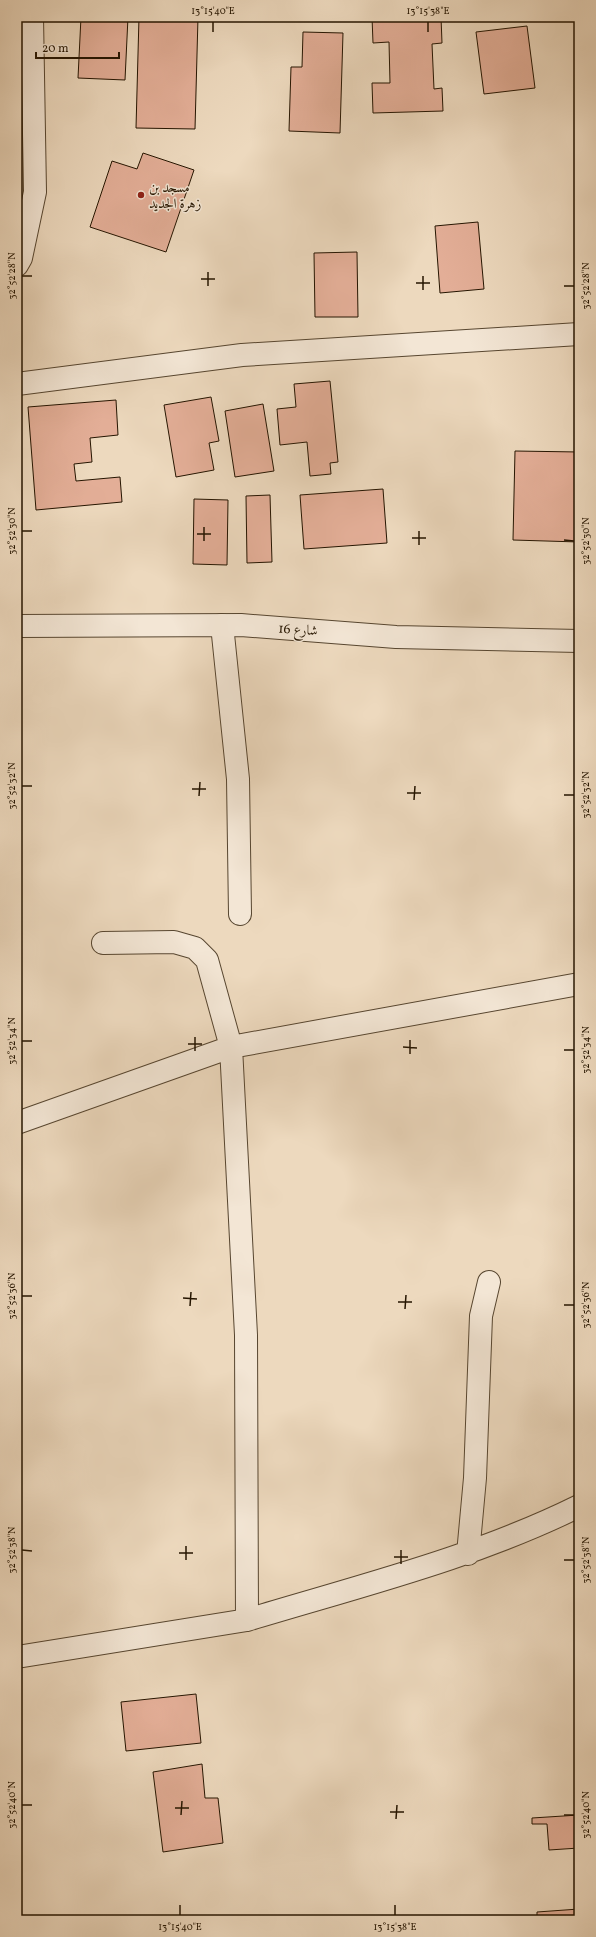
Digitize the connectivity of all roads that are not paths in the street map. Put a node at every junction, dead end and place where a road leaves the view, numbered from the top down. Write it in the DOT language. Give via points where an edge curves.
graph roads {
  1 [pos="32,17"];
  2 [pos="17,265"];
  3 [pos="579,334"];
  4 [pos="17,384"];
  5 [pos="222,625"];
  6 [pos="17,626"];
  7 [pos="579,641"];
  8 [pos="240,914"];
  9 [pos="103,943"];
  10 [pos="579,984"];
  11 [pos="230,1047"];
  12 [pos="17,1123"];
  13 [pos="488,1282"];
  14 [pos="579,1506"];
  15 [pos="468,1554"];
  16 [pos="247,1620"];
  17 [pos="17,1656"];
  1 -- 2 [label="street" via="35,192 21,258"];
  3 -- 4 [label="street" via="242,355"];
  5 -- 6 [label="street, شارع 16"];
  5 -- 7 [label="street, شارع 16" via="396,637"];
  5 -- 8 [label="street" via="238,779"];
  9 -- 11 [label="street" via="174,942 195,948 206,960"];
  10 -- 11 [label="street"];
  11 -- 12 [label="street"];
  11 -- 16 [label="street" via="246,1335"];
  13 -- 15 [label="street" via="481,1316 475,1478"];
  14 -- 15 [label="street"];
  15 -- 16 [label="street"];
  16 -- 17 [label="street"];
}
